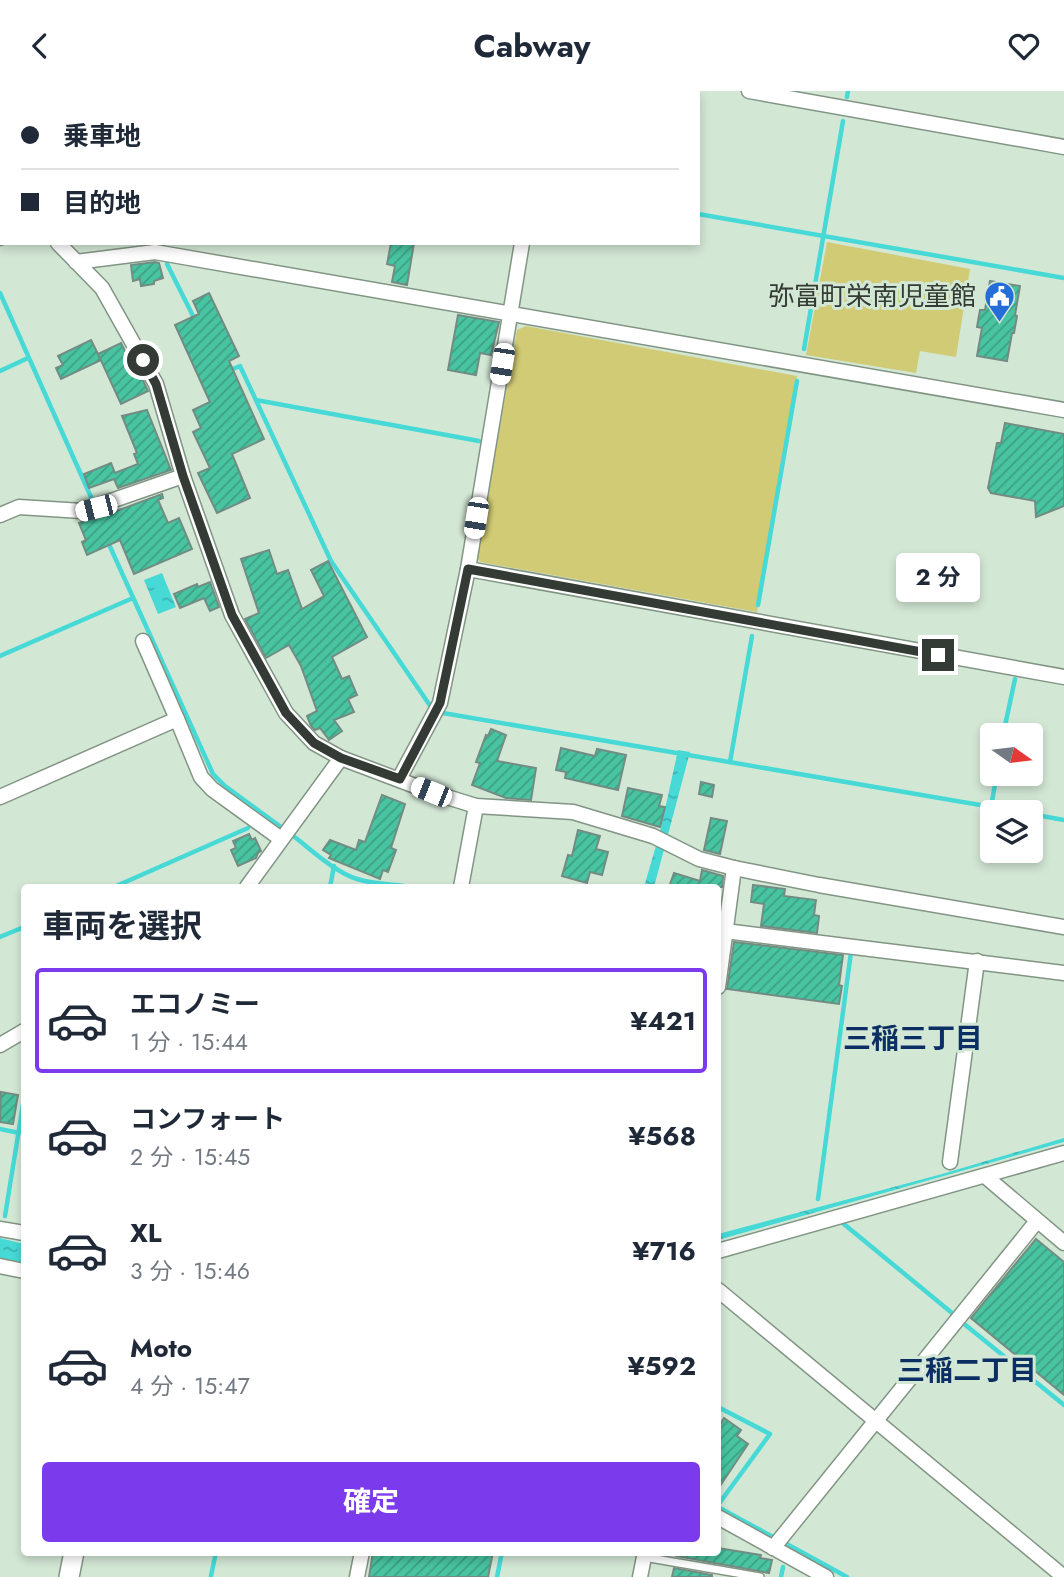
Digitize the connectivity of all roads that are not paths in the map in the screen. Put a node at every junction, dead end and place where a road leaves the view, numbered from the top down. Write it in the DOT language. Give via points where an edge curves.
graph roads {
  1 [pos="749,91"];
  2 [pos="1064,147"];
  3 [pos="60,245"];
  4 [pos="522,245"];
  5 [pos="76,261"];
  6 [pos="510,313"];
  7 [pos="1064,410"];
  8 [pos="183,476"];
  9 [pos="0,515"];
  10 [pos="468,569"];
  11 [pos="143,641"];
  12 [pos="1064,677"];
  13 [pos="177,719"];
  14 [pos="341,758"];
  15 [pos="400,779"];
  16 [pos="0,797"];
  17 [pos="476,806"];
  18 [pos="281,839"];
  19 [pos="734,868"];
  20 [pos="249,884"];
  21 [pos="462,884"];
  22 [pos="1064,927"];
  23 [pos="725,931"];
  24 [pos="977,961"];
  25 [pos="721,962"];
  26 [pos="1064,973"];
  27 [pos="21,1033"];
  28 [pos="0,1045"];
  29 [pos="1064,1153"];
  30 [pos="950,1162"];
  31 [pos="985,1176"];
  32 [pos="1037,1221"];
  33 [pos="0,1229"];
  34 [pos="21,1232"];
  35 [pos="1064,1243"];
  36 [pos="721,1250"];
  37 [pos="0,1266"];
  38 [pos="21,1270"];
  39 [pos="721,1292"];
  40 [pos="874,1420"];
  41 [pos="721,1519"];
  42 [pos="773,1548"];
  43 [pos="73,1556"];
  44 [pos="361,1556"];
  45 [pos="644,1556"];
  46 [pos="654,1556"];
  47 [pos="69,1577"];
  48 [pos="357,1577"];
  49 [pos="640,1577"];
  50 [pos="760,1577"];
  51 [pos="826,1577"];
  52 [pos="1064,1577"];
  1 -- 2 [label="street"];
  3 -- 5 [label="street"];
  4 -- 6 [label="street"];
  5 -- 6 [label="street" via="155,252"];
  5 -- 8 [label="street" via="102,288 156,384"];
  6 -- 7 [label="street"];
  6 -- 10 [label="street"];
  8 -- 9 [label="street" via="82,511 19,507"];
  8 -- 14 [label="street" via="232,615 286,713 314,743"];
  10 -- 12 [label="street"];
  10 -- 15 [label="street" via="440,703"];
  11 -- 13 [label="street"];
  13 -- 16 [label="street"];
  13 -- 18 [label="street" via="201,777"];
  14 -- 15 [label="street"];
  14 -- 18 [label="street"];
  15 -- 17 [label="street"];
  17 -- 19 [label="street" via="573,812 653,836 699,859"];
  17 -- 21 [label="street"];
  18 -- 20 [label="street"];
  19 -- 22 [label="street"];
  19 -- 23 [label="street"];
  23 -- 24 [label="street"];
  23 -- 25 [label="street"];
  24 -- 26 [label="street"];
  24 -- 30 [label="street"];
  27 -- 28 [label="street"];
  29 -- 31 [label="street"];
  31 -- 32 [label="street"];
  31 -- 36 [label="street"];
  32 -- 35 [label="street"];
  32 -- 40 [label="street"];
  33 -- 34 [label="street"];
  37 -- 38 [label="street"];
  39 -- 40 [label="street"];
  40 -- 42 [label="street"];
  40 -- 52 [label="street"];
  41 -- 42 [label="street"];
  42 -- 51 [label="street"];
  43 -- 47 [label="street"];
  44 -- 48 [label="street"];
  45 -- 49 [label="street"];
  46 -- 50 [label="lane"];
}
